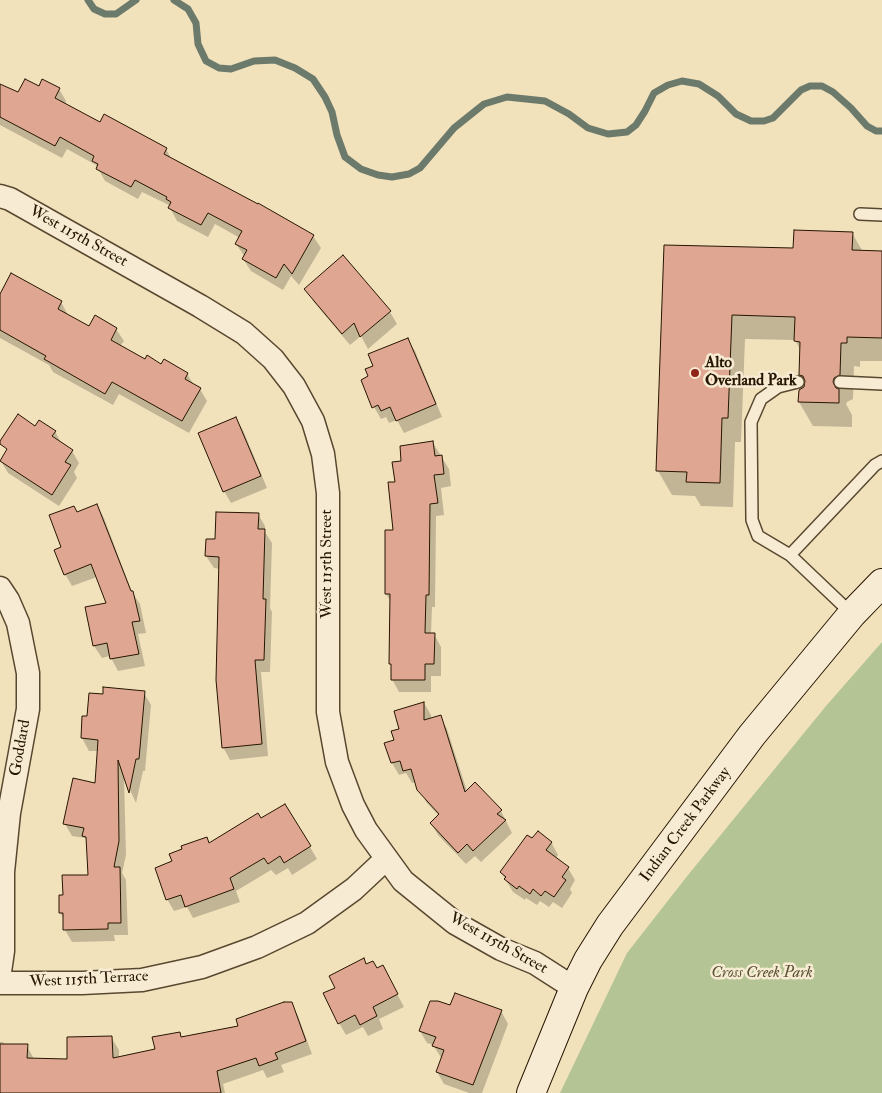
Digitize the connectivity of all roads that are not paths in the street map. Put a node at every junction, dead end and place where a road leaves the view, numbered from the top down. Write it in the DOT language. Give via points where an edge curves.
graph roads {
  1 [pos="0,196"];
  2 [pos="860,214"];
  3 [pos="882,215"];
  4 [pos="798,382"];
  5 [pos="840,382"];
  6 [pos="882,384"];
  7 [pos="882,461"];
  8 [pos="790,555"];
  9 [pos="882,583"];
  10 [pos="0,588"];
  11 [pos="852,614"];
  12 [pos="386,859"];
  13 [pos="0,972"];
  14 [pos="0,982"];
  15 [pos="574,988"];
  16 [pos="531,1093"];
  1 -- 12 [label="street, West 115th Street" via="244,333 273,359 294,386 313,421 324,454 328,493 328,712 338,762 353,805"];
  2 -- 3 [label="lane"];
  4 -- 8 [label="lane" via="778,387 761,400 751,422 752,520 758,536"];
  5 -- 6 [label="lane"];
  7 -- 8 [label="lane"];
  8 -- 11 [label="lane"];
  9 -- 11 [label="street, Indian Creek Parkway"];
  10 -- 13 [label="street, Goddard" via="18,623 28,673 28,709 9,813 3,872"];
  11 -- 15 [label="street, Indian Creek Parkway" via="752,735 630,898 588,960"];
  12 -- 14 [label="street, West 115th Terrace" via="354,890 307,923 257,948 202,967 142,980"];
  12 -- 15 [label="street, West 115th Street" via="403,881 455,923 501,949 535,963"];
  15 -- 16 [label="street, Indian Creek Parkway"];
}
